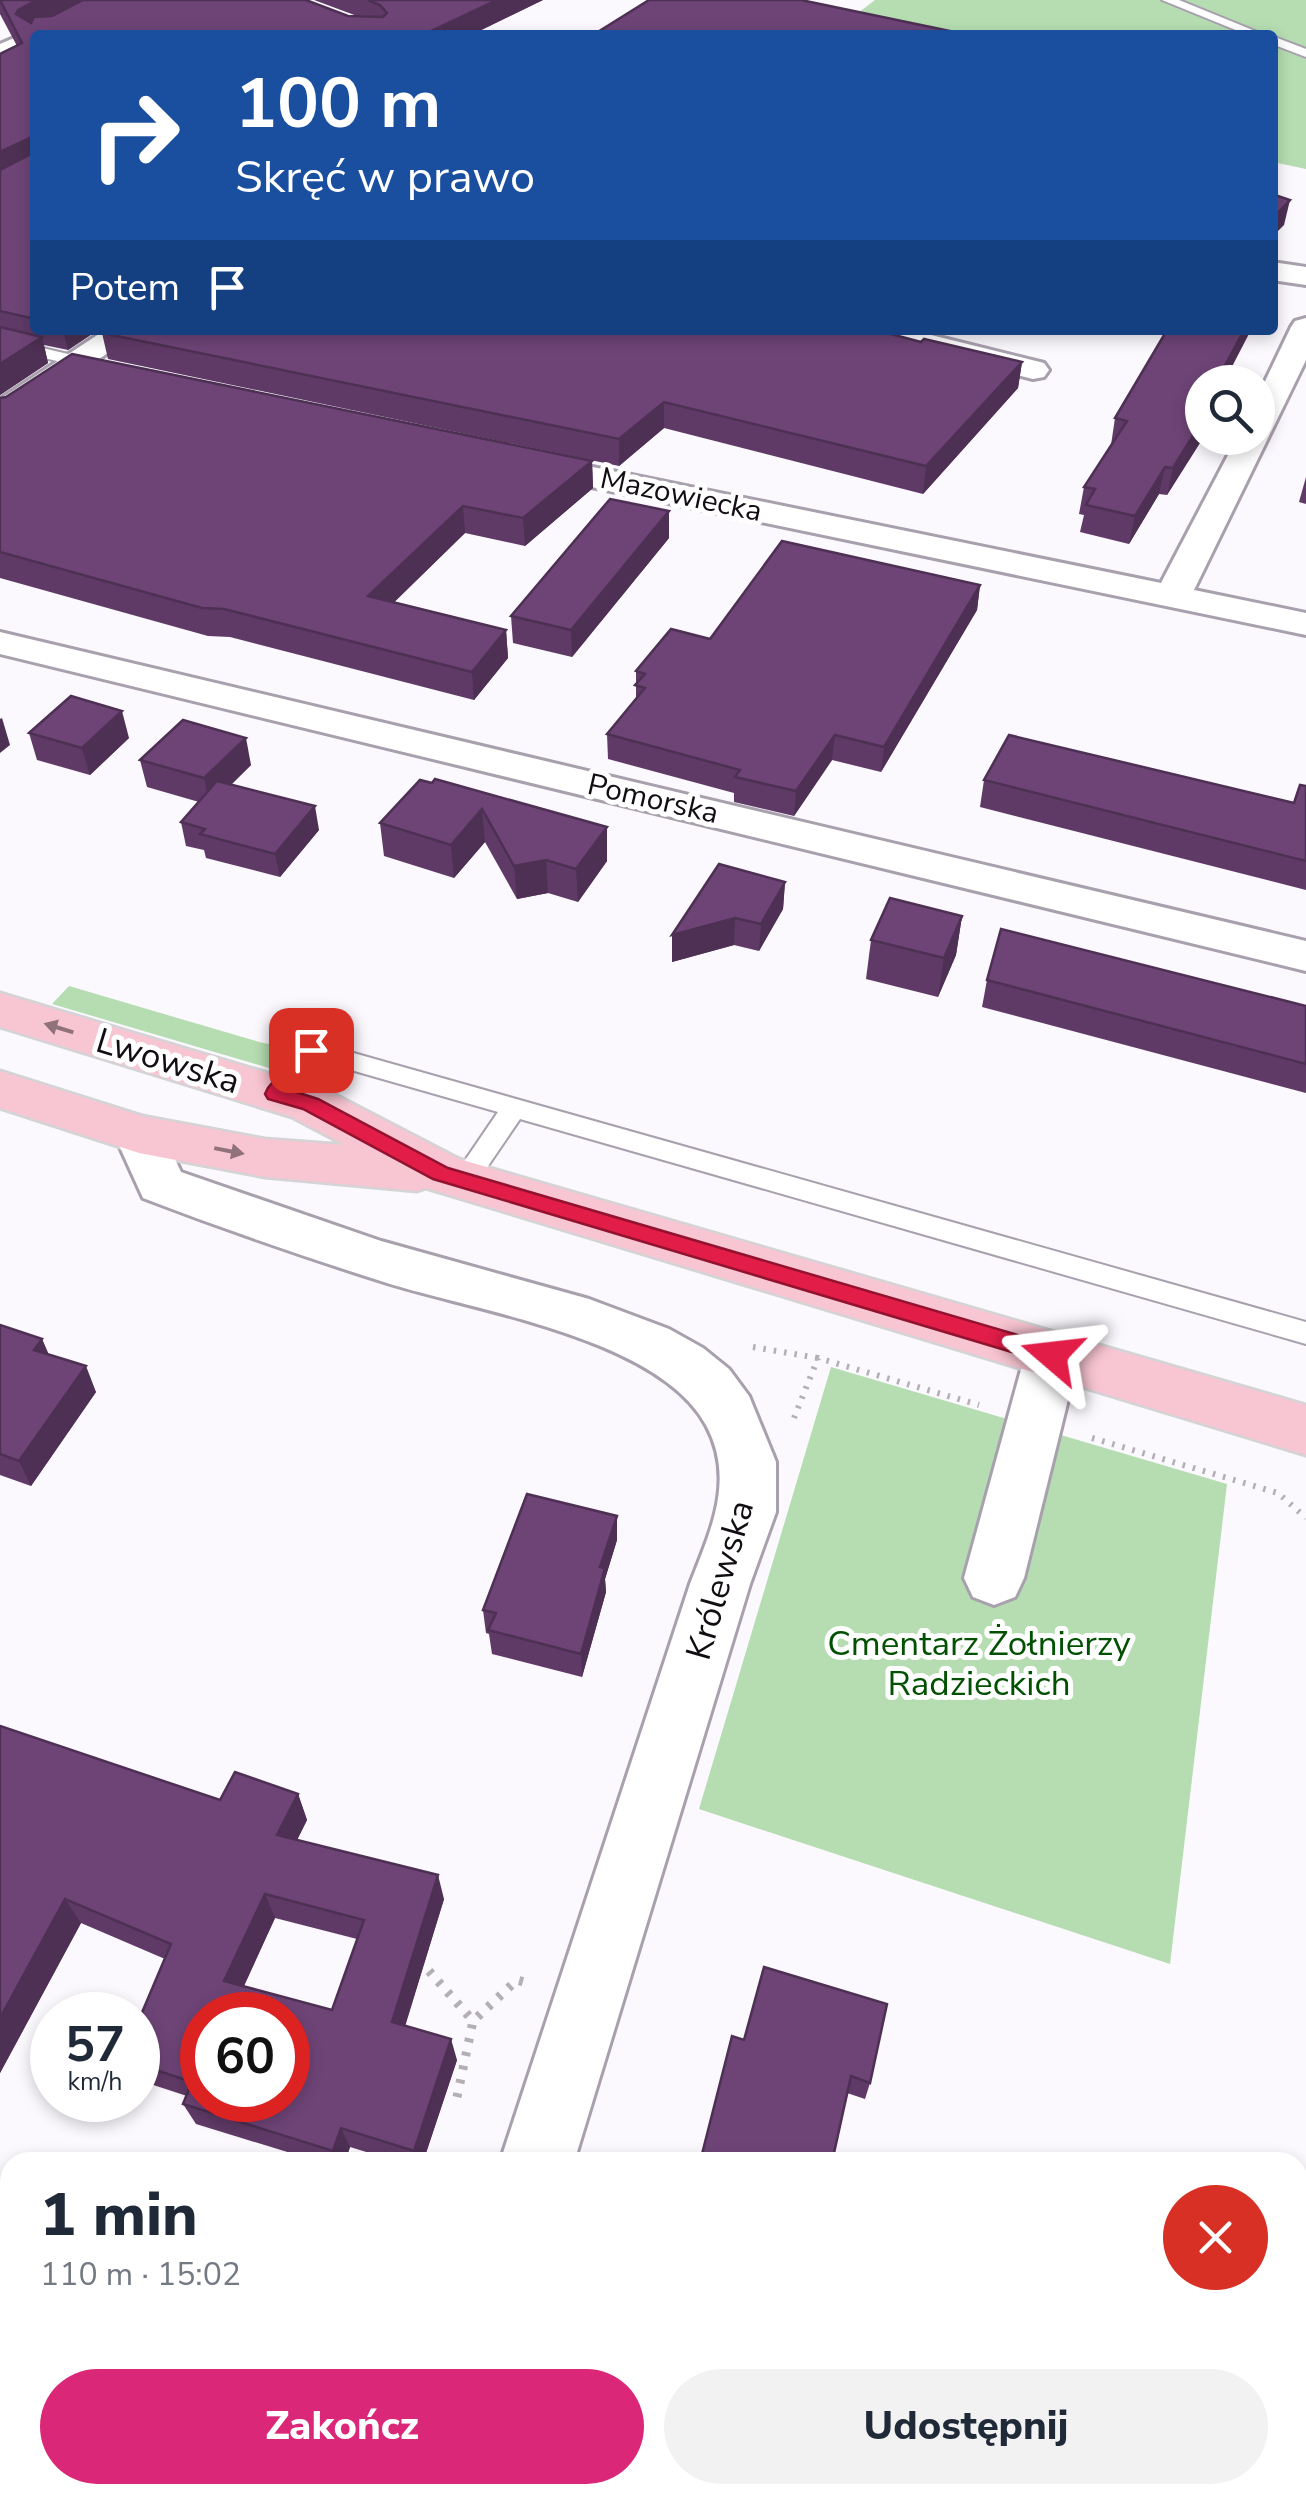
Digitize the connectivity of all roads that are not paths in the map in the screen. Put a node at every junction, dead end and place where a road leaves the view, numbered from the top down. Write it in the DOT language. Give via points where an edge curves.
graph roads {
  1 [pos="1168,0"];
  2 [pos="1246,30"];
  3 [pos="30,38"];
  4 [pos="1278,42"];
  5 [pos="0,52"];
  6 [pos="1306,53"];
  7 [pos="1278,271"];
  8 [pos="1306,276"];
  9 [pos="1306,327"];
  10 [pos="118,335"];
  11 [pos="895,335"];
  12 [pos="0,343"];
  13 [pos="76,363"];
  14 [pos="1032,370"];
  15 [pos="122,376"];
  16 [pos="1275,405"];
  17 [pos="0,413"];
  18 [pos="489,455"];
  19 [pos="1251,455"];
  20 [pos="1173,596"];
  21 [pos="1306,624"];
  22 [pos="0,643"];
  23 [pos="1306,956"];
  24 [pos="0,1010"];
  25 [pos="0,1089"];
  26 [pos="275,1094"];
  27 [pos="514,1106"];
  28 [pos="140,1134"];
  29 [pos="452,1177"];
  30 [pos="1306,1333"];
  31 [pos="1052,1355"];
  32 [pos="1306,1430"];
  33 [pos="994,1578"];
  34 [pos="540,2152"];
  1 -- 2 [label="lane"];
  3 -- 5 [label="street"];
  4 -- 6 [label="lane"];
  7 -- 8 [label="street"];
  9 -- 16 [label="street"];
  10 -- 13 [label="street"];
  11 -- 14 [label="street"];
  12 -- 13 [label="lane"];
  13 -- 15 [label="street"];
  13 -- 17 [label="street"];
  18 -- 20 [label="street, Mazowiecka"];
  19 -- 20 [label="street"];
  20 -- 21 [label="street, Mazowiecka"];
  22 -- 23 [label="street, Pomorska"];
  26 -- 24 [label="main road, Lwowska, one-way"];
  25 -- 28 [label="main road, Lwowska"];
  26 -- 27 [label="lane" via="311,1050"];
  26 -- 29 [label="main road, Lwowska" via="310,1104"];
  27 -- 29 [label="lane"];
  27 -- 30 [label="lane"];
  28 -- 29 [label="main road, Lwowska, one-way" via="265,1158"];
  28 -- 34 [label="street, Królewska" via="161,1185 665,1351 710,1386 734,1424 749,1464 748,1508"];
  29 -- 31 [label="main road, Lwowska"];
  31 -- 32 [label="main road, Lwowska"];
  31 -- 33 [label="street"];
}
